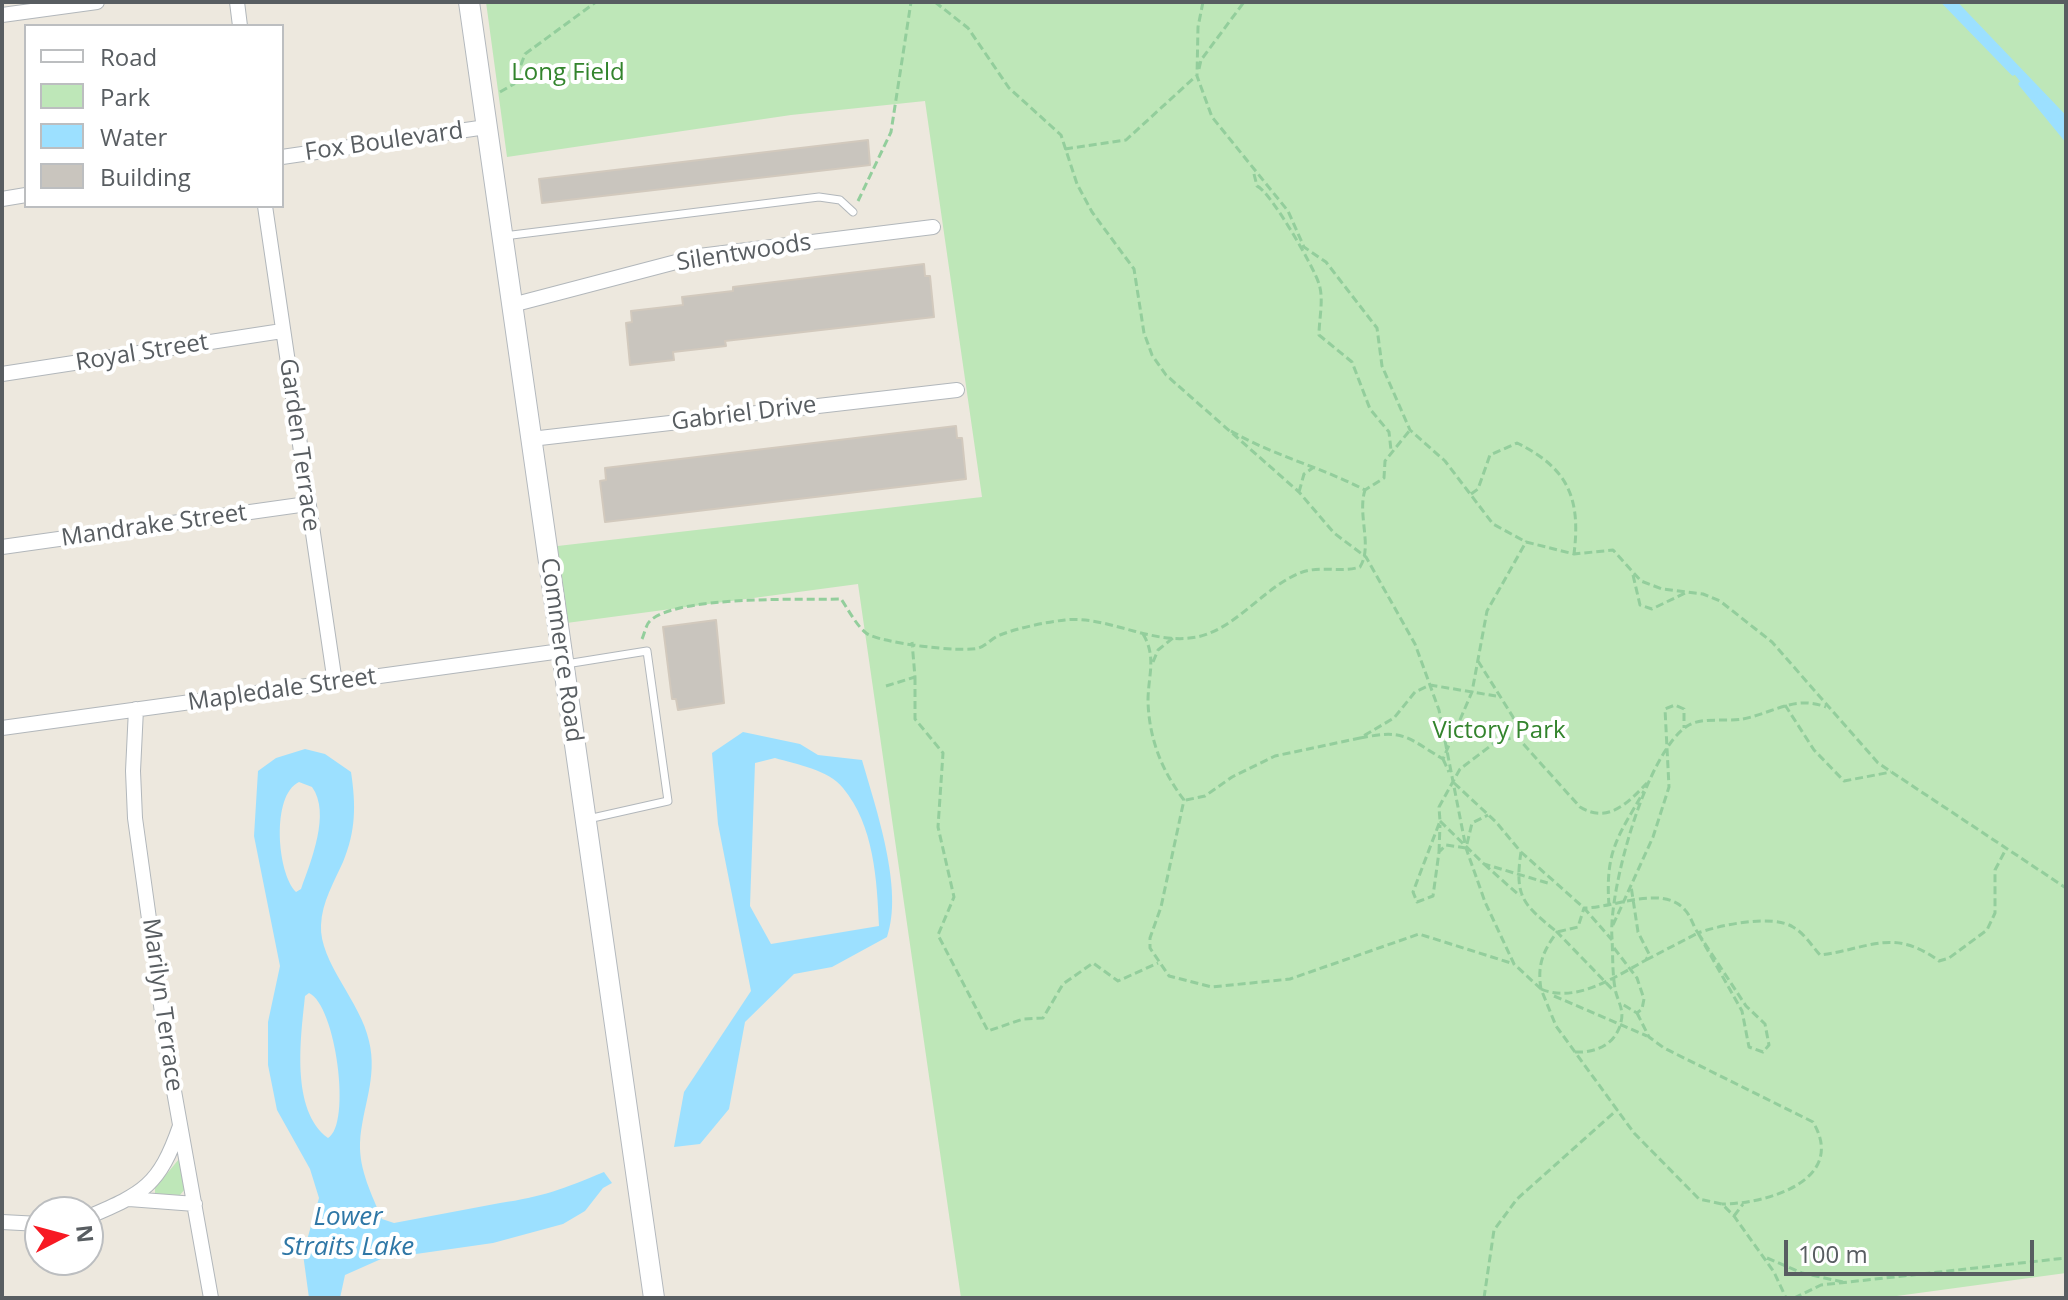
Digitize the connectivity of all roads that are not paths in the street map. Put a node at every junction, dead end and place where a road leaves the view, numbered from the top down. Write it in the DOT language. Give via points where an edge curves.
graph roads {
  1 [pos="97,2"];
  2 [pos="237,2"];
  3 [pos="469,2"];
  4 [pos="2,15"];
  5 [pos="240,24"];
  6 [pos="486,127"];
  7 [pos="284,157"];
  8 [pos="24,195"];
  9 [pos="2,199"];
  10 [pos="265,208"];
  11 [pos="853,212"];
  12 [pos="933,227"];
  13 [pos="502,236"];
  14 [pos="512,305"];
  15 [pos="282,331"];
  16 [pos="2,374"];
  17 [pos="957,390"];
  18 [pos="531,439"];
  19 [pos="307,504"];
  20 [pos="2,547"];
  21 [pos="562,658"];
  22 [pos="335,683"];
  23 [pos="136,709"];
  24 [pos="2,728"];
  25 [pos="585,820"];
  26 [pos="180,1126"];
  27 [pos="129,1199"];
  28 [pos="195,1204"];
  29 [pos="104,1210"];
  30 [pos="2,1222"];
  31 [pos="24,1223"];
  32 [pos="211,1298"];
  33 [pos="654,1298"];
  1 -- 4 [label="street"];
  2 -- 5 [label="street"];
  3 -- 6 [label="main road, Commerce Road"];
  6 -- 7 [label="street, Fox Boulevard"];
  6 -- 13 [label="main road, Commerce Road"];
  8 -- 9 [label="street"];
  10 -- 15 [label="street, Garden Terrace"];
  11 -- 13 [label="lane" via="840,200 819,197"];
  12 -- 14 [label="street, Silentwoods" via="699,256"];
  13 -- 14 [label="main road, Commerce Road"];
  14 -- 18 [label="main road, Commerce Road"];
  15 -- 16 [label="street, Royal Street"];
  15 -- 19 [label="street, Garden Terrace"];
  17 -- 18 [label="street, Gabriel Drive"];
  18 -- 21 [label="main road, Commerce Road"];
  19 -- 20 [label="street, Mandrake Street"];
  19 -- 22 [label="street, Garden Terrace"];
  21 -- 22 [label="street, Mapledale Street"];
  21 -- 25 [label="main road, Commerce Road"];
  21 -- 25 [label="lane" via="647,651 668,801"];
  22 -- 23 [label="street, Mapledale Street"];
  23 -- 24 [label="street, Mapledale Street"];
  23 -- 26 [label="street, Marilyn Terrace" via="135,818"];
  25 -- 33 [label="main road, Commerce Road"];
  26 -- 27 [label="street" via="170,1155 147,1188"];
  26 -- 28 [label="street, Marilyn Terrace"];
  27 -- 28 [label="street"];
  27 -- 29 [label="street"];
  28 -- 32 [label="street, Marilyn Terrace"];
  30 -- 31 [label="street"];
}
